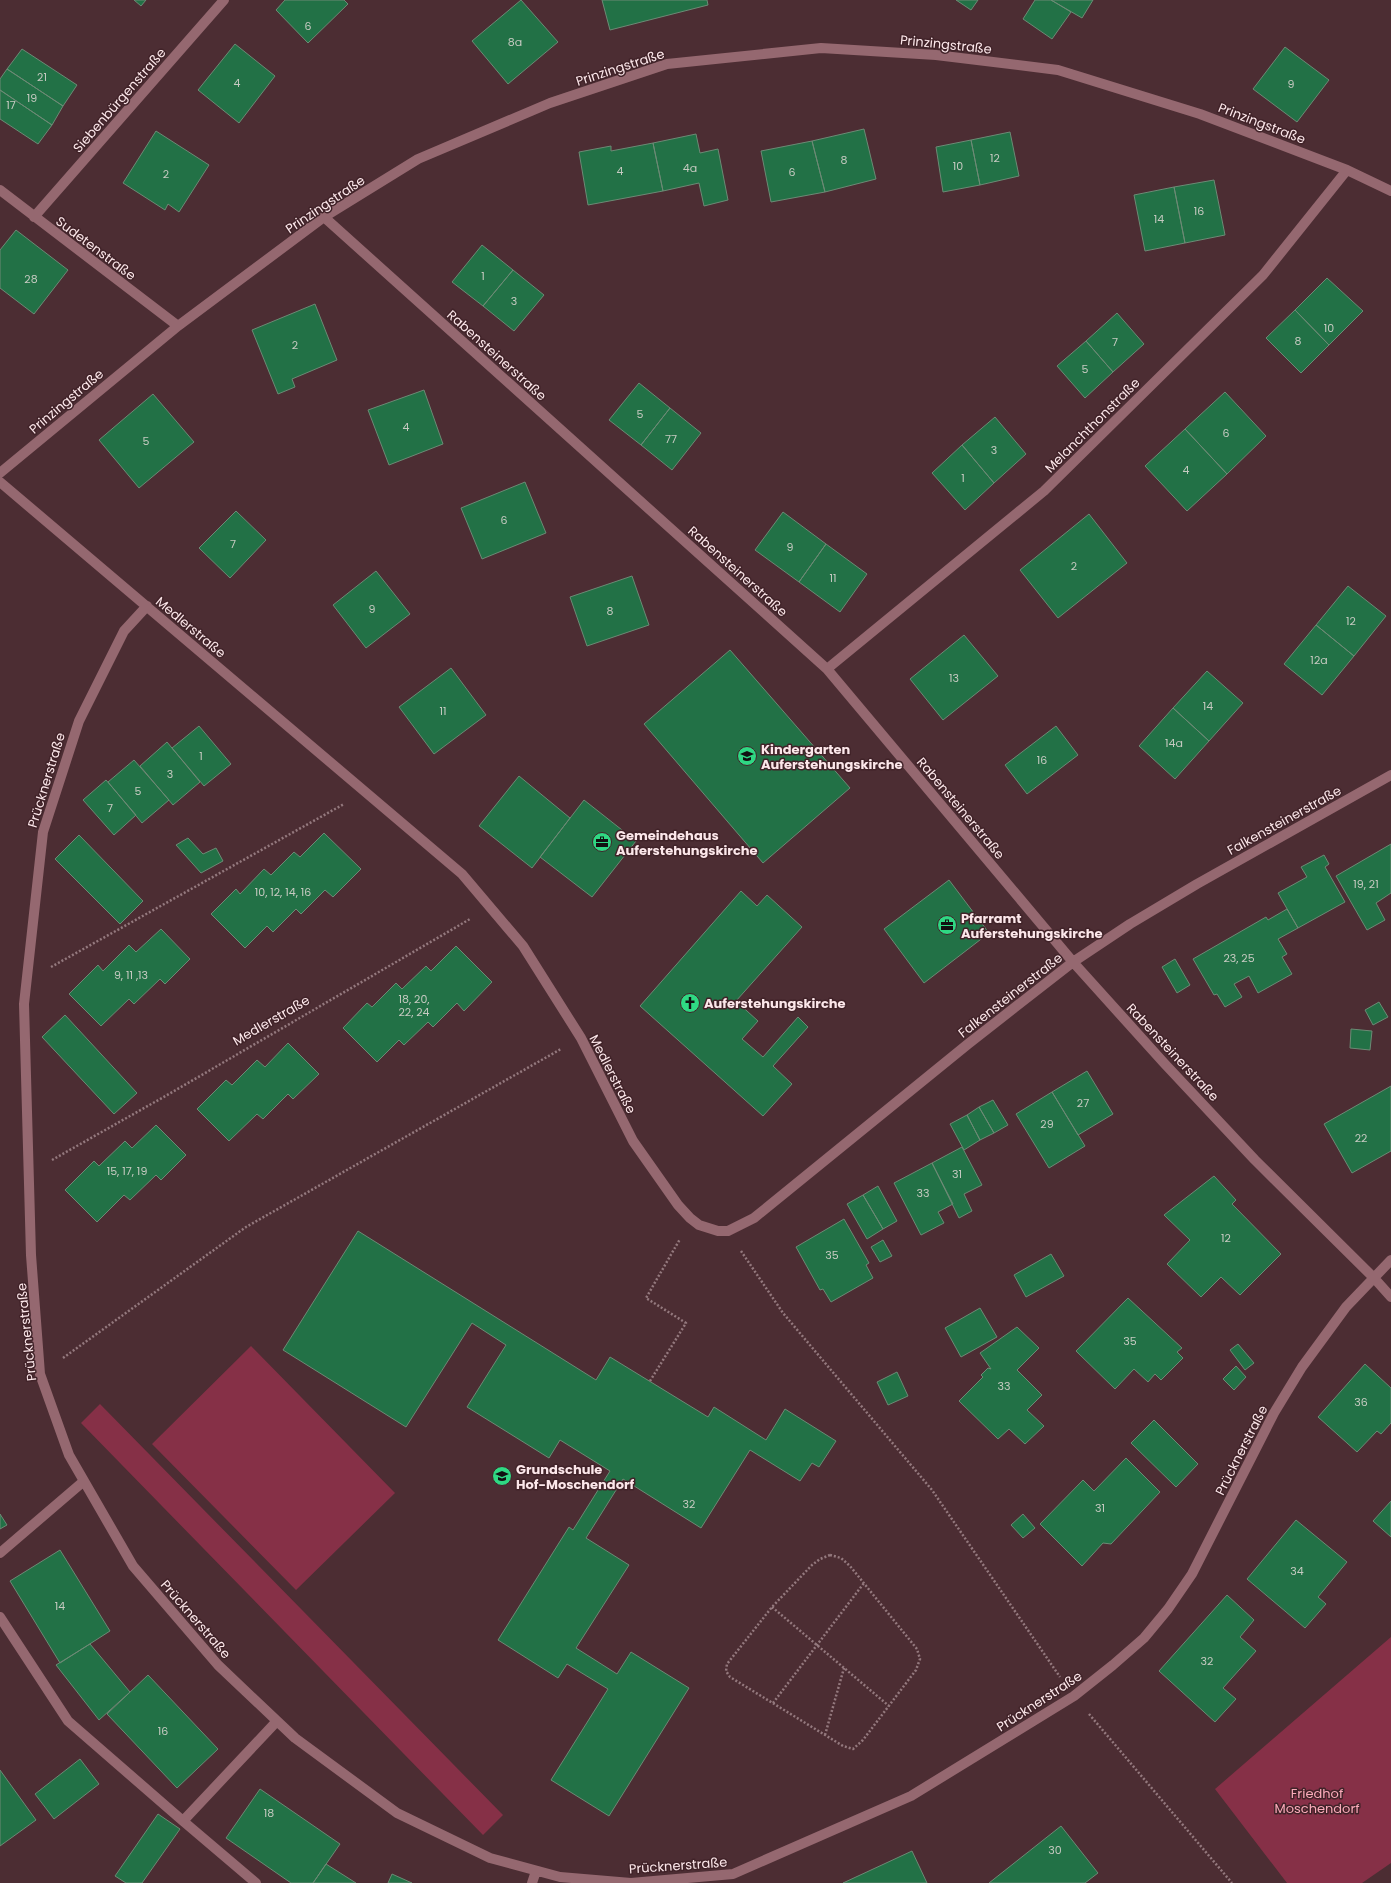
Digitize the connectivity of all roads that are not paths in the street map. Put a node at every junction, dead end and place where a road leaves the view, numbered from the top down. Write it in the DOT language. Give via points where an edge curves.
graph roads {
  1 [pos="224,0"];
  2 [pos="1347,170"];
  3 [pos="0,190"];
  4 [pos="1391,191"];
  5 [pos="34,217"];
  6 [pos="324,217"];
  7 [pos="178,326"];
  8 [pos="0,473"];
  9 [pos="0,482"];
  10 [pos="147,606"];
  11 [pos="827,669"];
  12 [pos="1391,776"];
  13 [pos="1073,962"];
  14 [pos="728,1231"];
  15 [pos="1391,1260"];
  16 [pos="1374,1278"];
  17 [pos="1391,1297"];
  18 [pos="84,1481"];
  19 [pos="0,1553"];
  20 [pos="0,1617"];
  21 [pos="277,1722"];
  22 [pos="183,1821"];
  23 [pos="536,1871"];
  24 [pos="256,1883"];
  25 [pos="532,1883"];
  1 -- 5 [label="street, Siebenbürgenstraße"];
  2 -- 4 [label="street, Prinzingstraße"];
  2 -- 6 [label="street, Prinzingstraße" via="1200,114 1058,70 936,55 821,48 667,64 565,98 418,159"];
  2 -- 11 [label="street, Melanchthonstraße" via="1263,275 1044,491"];
  3 -- 5 [label="street, Sudetenstraße"];
  5 -- 7 [label="street, Sudetenstraße"];
  6 -- 7 [label="street, Prinzingstraße"];
  6 -- 11 [label="street, Rabensteinerstraße"];
  7 -- 8 [label="street, Prinzingstraße"];
  9 -- 10 [label="street, Medlerstraße"];
  10 -- 14 [label="street, Medlerstraße" via="462,874 523,946 580,1038 633,1141 678,1205 699,1225 709,1230"];
  10 -- 18 [label="street, Prücknerstraße" via="124,631 79,721 43,832 24,1004 31,1255 40,1374 69,1456"];
  11 -- 13 [label="street, Rabensteinerstraße"];
  12 -- 13 [label="street, Falkensteinerstraße" via="1197,884"];
  13 -- 14 [label="street, Falkensteinerstraße" via="754,1218"];
  13 -- 16 [label="street, Rabensteinerstraße" via="1255,1160"];
  15 -- 16 [label="street, Prücknerstraße"];
  16 -- 17 [label="street, Rabensteinerstraße"];
  16 -- 23 [label="street, Prücknerstraße" via="1346,1307 1302,1367 1274,1413 1192,1574 1168,1609 1144,1638 1074,1696 911,1796 733,1874 631,1882 560,1877"];
  18 -- 19 [label="street"];
  18 -- 21 [label="street, Prücknerstraße" via="134,1566 218,1665"];
  20 -- 22 [label="street" via="68,1721"];
  21 -- 22 [label="street"];
  21 -- 23 [label="street, Prücknerstraße" via="397,1813 490,1858"];
  22 -- 24 [label="street"];
  23 -- 25 [label="street"];
}
